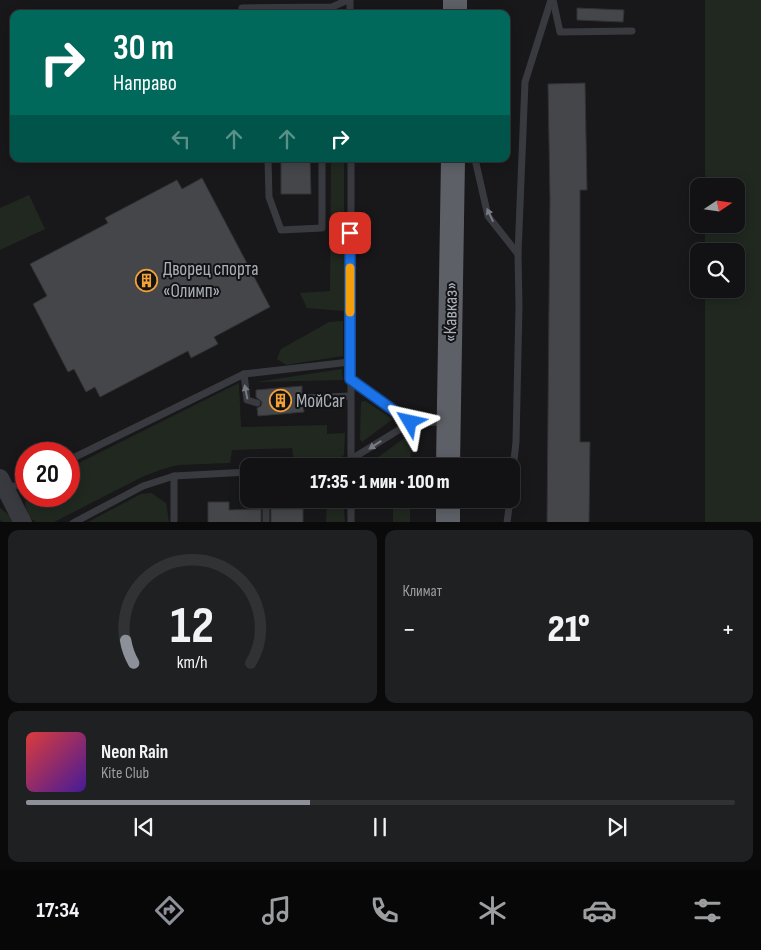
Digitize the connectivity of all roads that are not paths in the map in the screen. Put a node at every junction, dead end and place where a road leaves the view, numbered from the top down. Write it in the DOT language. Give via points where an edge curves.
graph roads {
  1 [pos="349,0"];
  2 [pos="552,0"];
  3 [pos="332,7"];
  4 [pos="242,10"];
  5 [pos="330,10"];
  6 [pos="632,31"];
  7 [pos="268,162"];
  8 [pos="322,162"];
  9 [pos="351,162"];
  10 [pos="453,162"];
  11 [pos="476,162"];
  12 [pos="518,254"];
  13 [pos="350,362"];
  14 [pos="244,374"];
  15 [pos="350,379"];
  16 [pos="350,396"];
  17 [pos="303,398"];
  18 [pos="257,403"];
  19 [pos="410,422"];
  20 [pos="448,422"];
  21 [pos="80,455"];
  22 [pos="351,458"];
  23 [pos="358,458"];
  24 [pos="448,458"];
  25 [pos="514,458"];
  26 [pos="240,472"];
  27 [pos="174,476"];
  28 [pos="3,484"];
  29 [pos="266,508"];
  30 [pos="351,508"];
  31 [pos="448,508"];
  32 [pos="509,508"];
  33 [pos="23,522"];
  34 [pos="73,522"];
  35 [pos="174,522"];
  36 [pos="266,522"];
  37 [pos="351,522"];
  38 [pos="448,522"];
  39 [pos="507,522"];
  1 -- 3 [label="lane"];
  2 -- 6 [label="lane" via="560,32"];
  2 -- 12 [label="lane" via="525,82"];
  3 -- 4 [label="lane"];
  3 -- 5 [label="lane"];
  7 -- 8 [label="lane" via="269,197 281,230 322,228"];
  9 -- 13 [label="lane"];
  10 -- 20 [label="highway, «Кавказ»"];
  12 -- 11 [label="lane, one-way" via="488,216"];
  12 -- 25 [label="lane"];
  13 -- 14 [label="lane"];
  13 -- 15 [label="lane"];
  18 -- 14 [label="lane, one-way" via="247,400"];
  14 -- 21 [label="lane"];
  15 -- 16 [label="lane"];
  15 -- 19 [label="lane"];
  16 -- 17 [label="lane"];
  16 -- 22 [label="lane"];
  19 -- 20 [label="lane"];
  19 -- 23 [label="lane, one-way"];
  20 -- 24 [label="highway, «Кавказ»"];
  26 -- 27 [label="lane"];
  27 -- 34 [label="lane" via="143,486"];
  27 -- 35 [label="lane"];
  28 -- 33 [label="street"];
  29 -- 36 [label="lane"];
  30 -- 37 [label="lane"];
  31 -- 38 [label="highway"];
  32 -- 39 [label="lane"];
}
